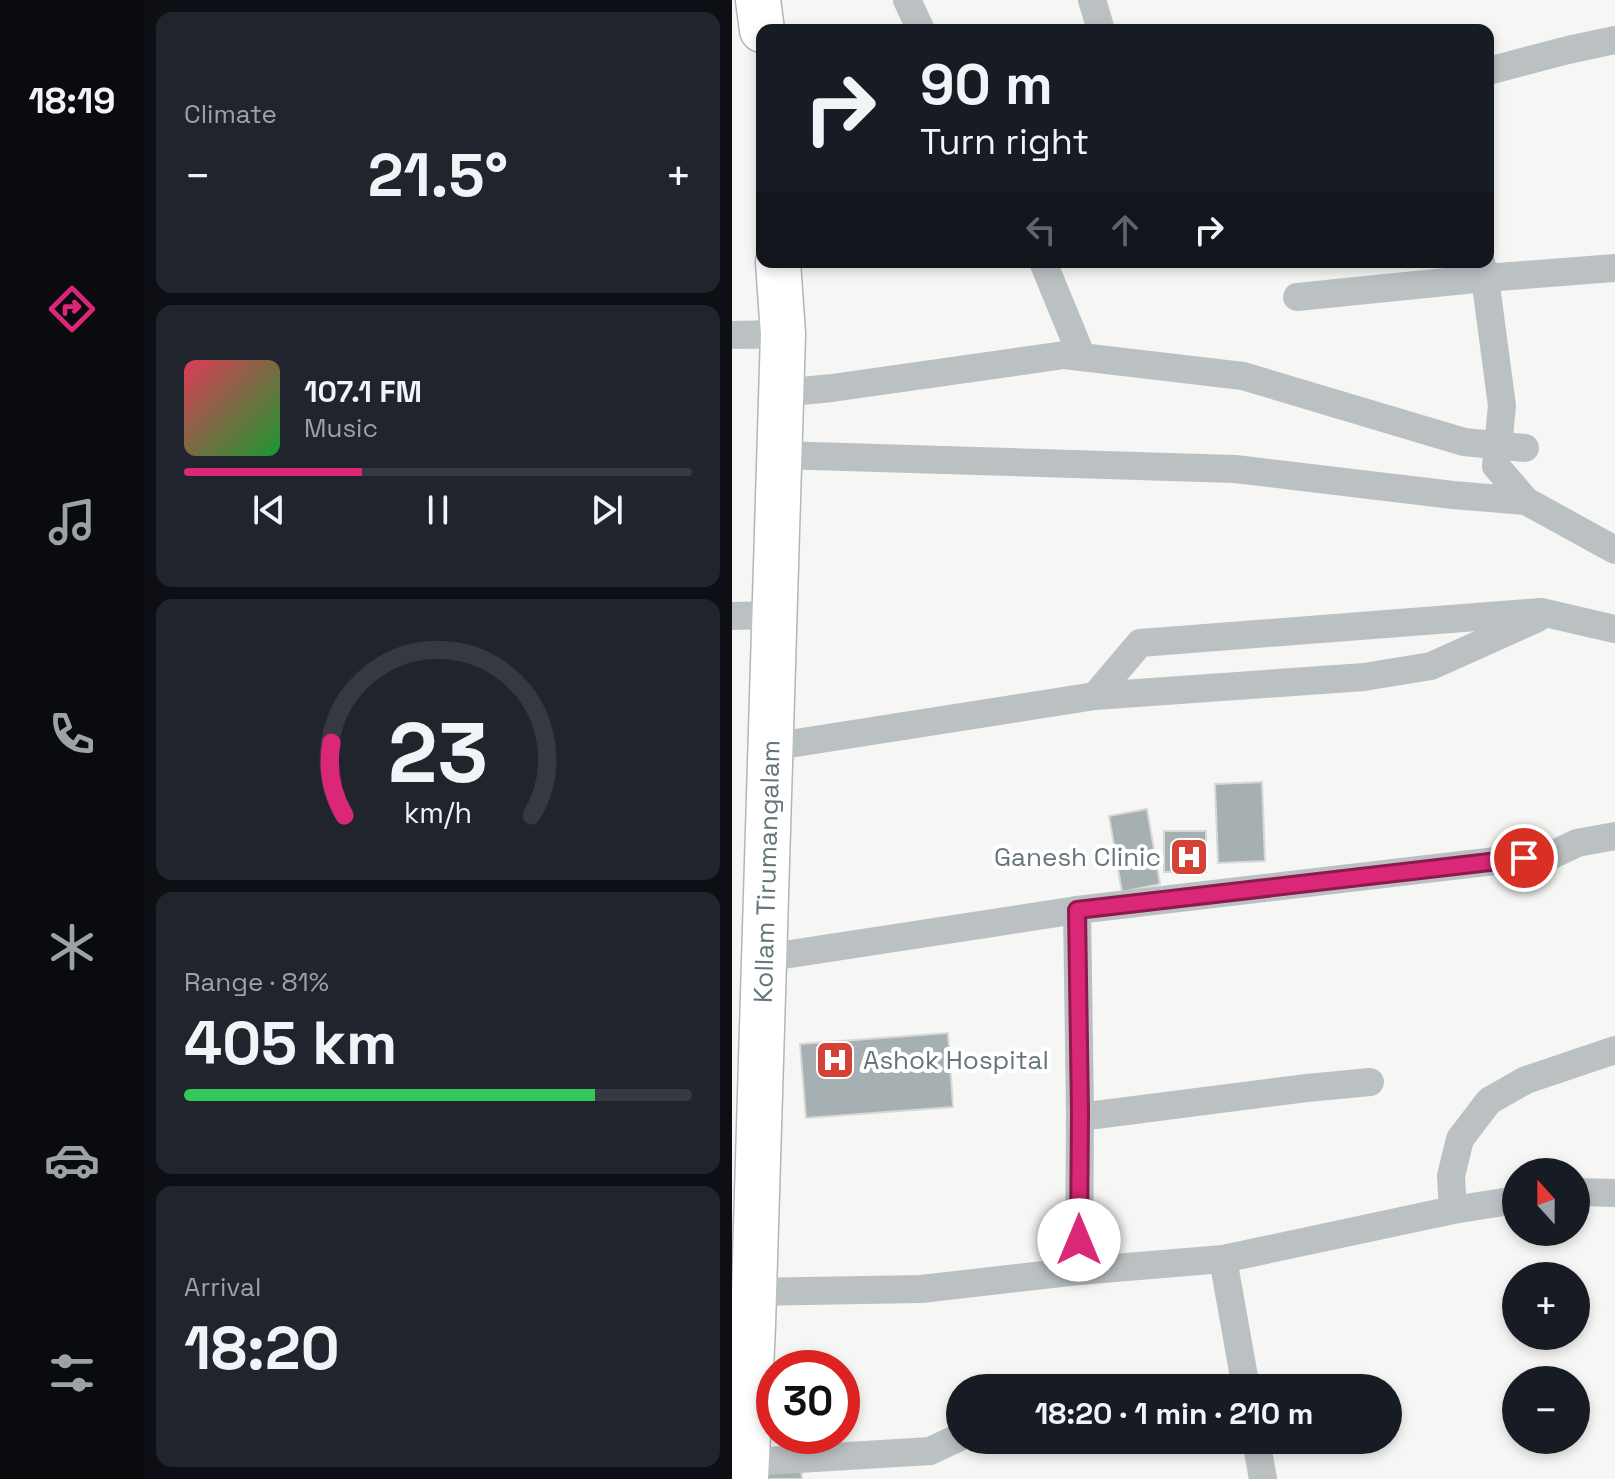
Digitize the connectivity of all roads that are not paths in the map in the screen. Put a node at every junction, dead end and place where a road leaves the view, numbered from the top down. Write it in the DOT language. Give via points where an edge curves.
graph roads {
  1 [pos="758,0"];
  2 [pos="907,0"];
  3 [pos="1092,0"];
  4 [pos="761,24"];
  5 [pos="918,24"];
  6 [pos="1099,24"];
  7 [pos="1615,40"];
  8 [pos="1494,69"];
  9 [pos="778,268"];
  10 [pos="1045,268"];
  11 [pos="1615,268"];
  12 [pos="1483,270"];
  13 [pos="1297,297"];
  14 [pos="783,334"];
  15 [pos="732,335"];
  16 [pos="1082,357"];
  17 [pos="781,393"];
  18 [pos="1511,446"];
  19 [pos="779,455"];
  20 [pos="1526,501"];
  21 [pos="1615,550"];
  22 [pos="1541,612"];
  23 [pos="775,615"];
  24 [pos="732,616"];
  25 [pos="1615,629"];
  26 [pos="1095,696"];
  27 [pos="770,747"];
  28 [pos="1615,836"];
  29 [pos="1077,910"];
  30 [pos="764,958"];
  31 [pos="747,1040"];
  32 [pos="1615,1050"];
  33 [pos="1370,1082"];
  34 [pos="1080,1117"];
  35 [pos="745,1177"];
  36 [pos="1590,1192"];
  37 [pos="1615,1193"];
  38 [pos="1502,1202"];
  39 [pos="1453,1210"];
  40 [pos="1223,1259"];
  41 [pos="1079,1271"];
  42 [pos="743,1292"];
  43 [pos="1244,1374"];
  44 [pos="946,1444"];
  45 [pos="1259,1454"];
  46 [pos="742,1468"];
  47 [pos="1263,1479"];
  1 -- 4 [label="highway"];
  2 -- 5 [label="street"];
  3 -- 6 [label="street"];
  7 -- 8 [label="street"];
  9 -- 14 [label="highway, Kollam Tirumangalam"];
  10 -- 16 [label="street"];
  11 -- 12 [label="street"];
  12 -- 13 [label="street"];
  12 -- 18 [label="street"];
  14 -- 15 [label="street"];
  14 -- 17 [label="highway, Kollam Tirumangalam"];
  16 -- 17 [label="street" via="1064,355"];
  16 -- 18 [label="street" via="1243,376 1464,442"];
  17 -- 19 [label="highway, Kollam Tirumangalam"];
  18 -- 20 [label="street" via="1496,466"];
  19 -- 20 [label="street" via="1235,469"];
  19 -- 23 [label="highway, Kollam Tirumangalam"];
  20 -- 21 [label="street"];
  22 -- 25 [label="street"];
  22 -- 26 [label="street" via="1538,618 1431,666 1364,677"];
  22 -- 26 [label="street" via="1140,643"];
  23 -- 24 [label="street"];
  23 -- 27 [label="highway, Kollam Tirumangalam"];
  26 -- 27 [label="street"];
  27 -- 30 [label="highway, Kollam Tirumangalam"];
  28 -- 29 [label="street" via="1577,843 1554,854"];
  29 -- 30 [label="street"];
  29 -- 34 [label="street"];
  30 -- 31 [label="highway, Kollam Tirumangalam"];
  31 -- 35 [label="highway, Kollam Tirumangalam"];
  32 -- 39 [label="street" via="1526,1080 1489,1101 1460,1139 1451,1176"];
  33 -- 34 [label="street"];
  34 -- 41 [label="street"];
  35 -- 42 [label="highway, Kollam Tirumangalam"];
  36 -- 37 [label="street"];
  38 -- 39 [label="street"];
  39 -- 40 [label="street"];
  40 -- 41 [label="street"];
  40 -- 43 [label="street"];
  41 -- 42 [label="street" via="921,1289"];
  42 -- 46 [label="highway, Kollam Tirumangalam"];
  44 -- 46 [label="street" via="930,1451"];
  45 -- 47 [label="street"];
}
